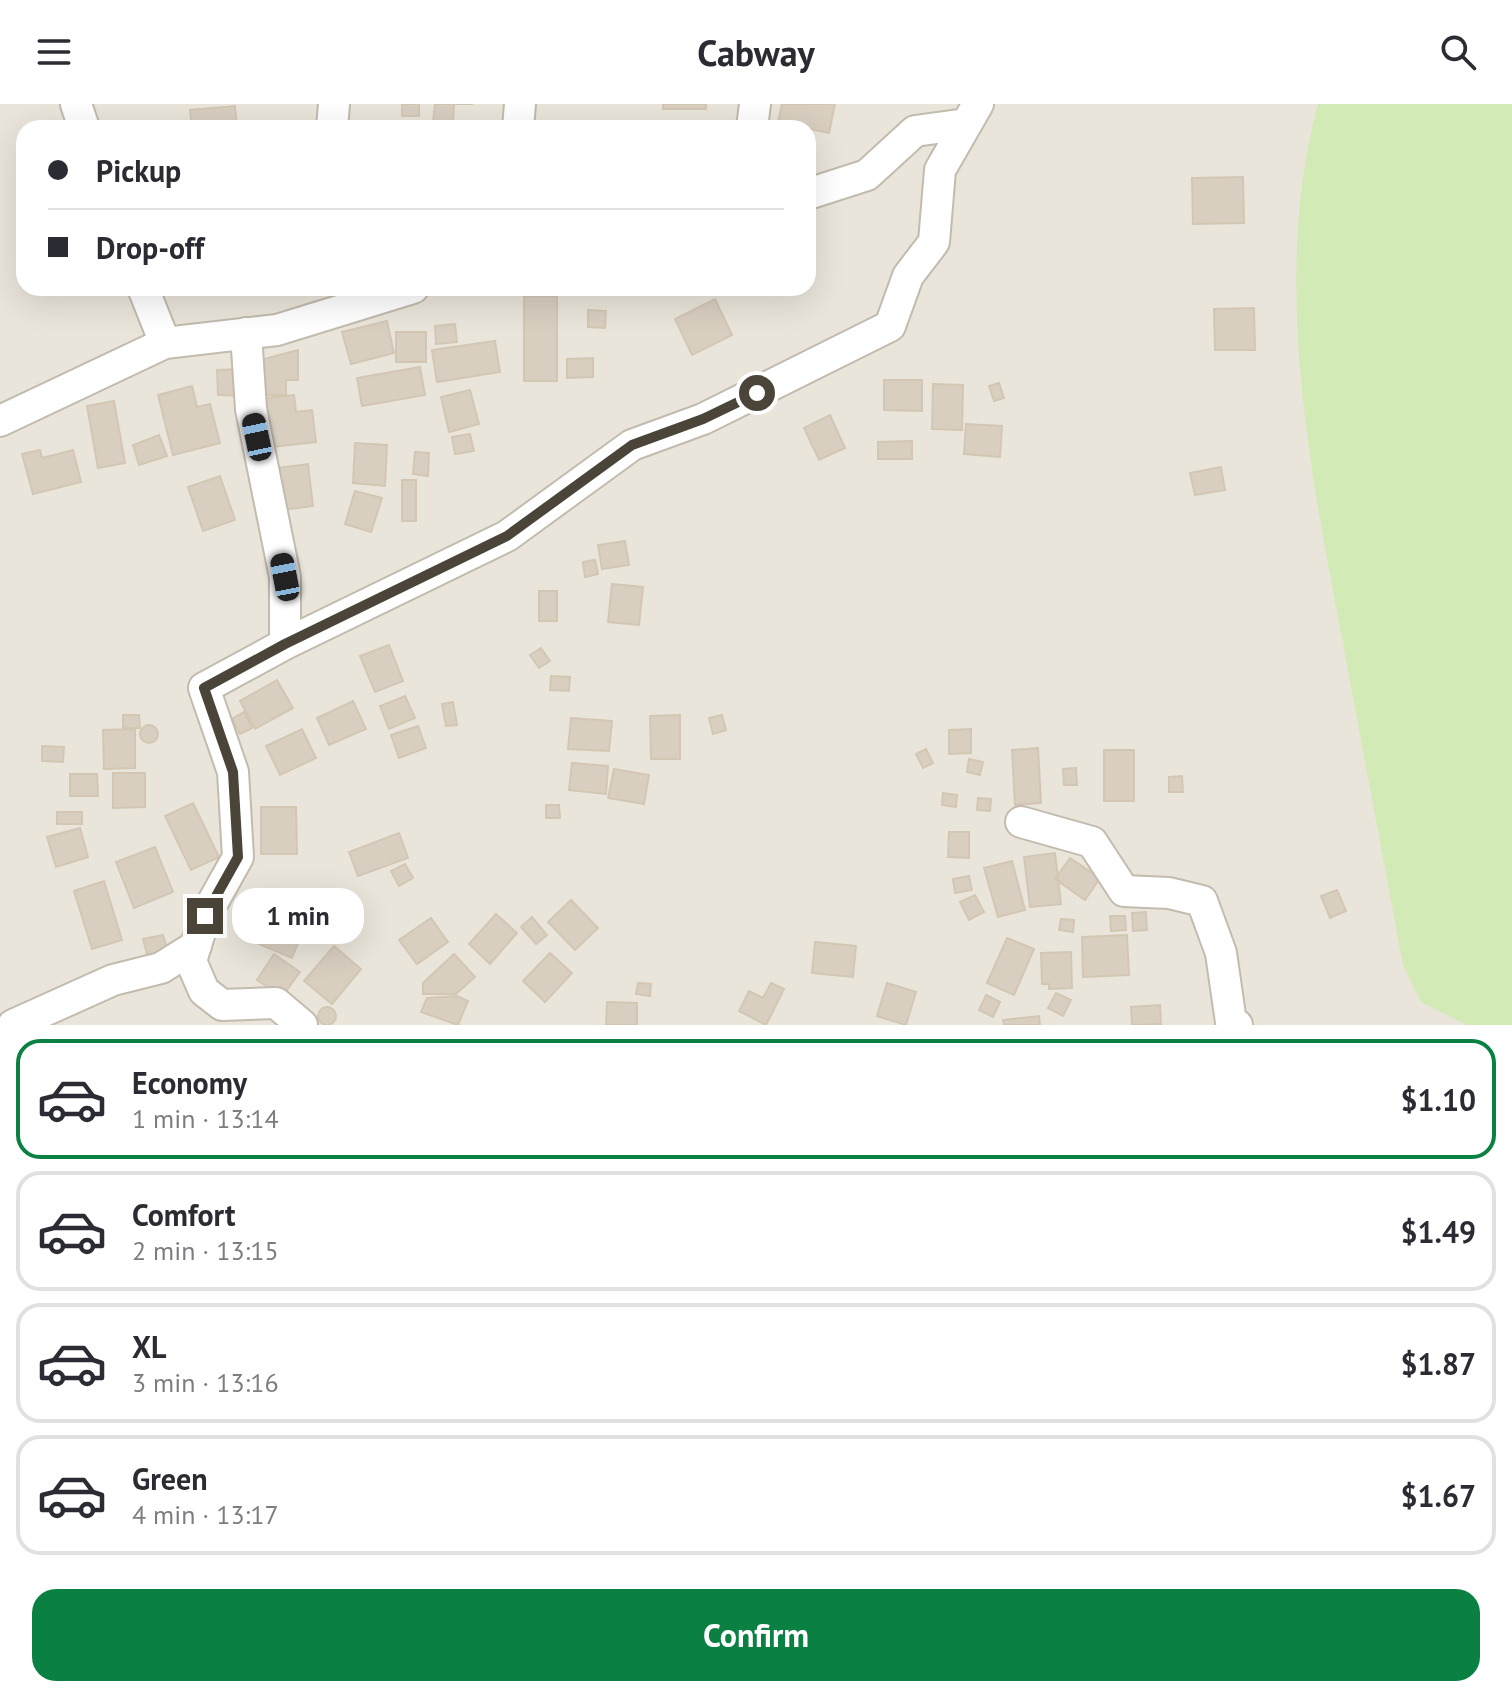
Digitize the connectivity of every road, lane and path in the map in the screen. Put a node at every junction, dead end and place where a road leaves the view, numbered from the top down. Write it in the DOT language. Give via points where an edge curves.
graph roads {
  1 [pos="972,114"];
  2 [pos="816,191"];
  3 [pos="146,296"];
  4 [pos="361,296"];
  5 [pos="335,300"];
  6 [pos="246,333"];
  7 [pos="165,343"];
  8 [pos="0,421"];
  9 [pos="285,644"];
  10 [pos="1021,822"];
  11 [pos="196,946"];
  12 [pos="1232,1024"];
  13 [pos="13,1025"];
  14 [pos="302,1025"];
  1 -- 2 [label="street" via="915,131 867,175"];
  1 -- 9 [label="street" via="940,170 934,242 908,276 890,326 703,419 632,445 507,536"];
  3 -- 7 [label="street"];
  4 -- 5 [label="street"];
  5 -- 6 [label="street" via="277,330"];
  6 -- 7 [label="street"];
  6 -- 9 [label="street" via="251,409 285,577"];
  7 -- 8 [label="street"];
  9 -- 11 [label="street" via="204,688 233,772 238,857 205,916"];
  10 -- 12 [label="street" via="1092,842 1124,891 1202,901 1221,953"];
  11 -- 13 [label="street" via="161,968 113,980"];
  11 -- 14 [label="street" via="191,961 204,991 222,1005 276,1003"];
}
